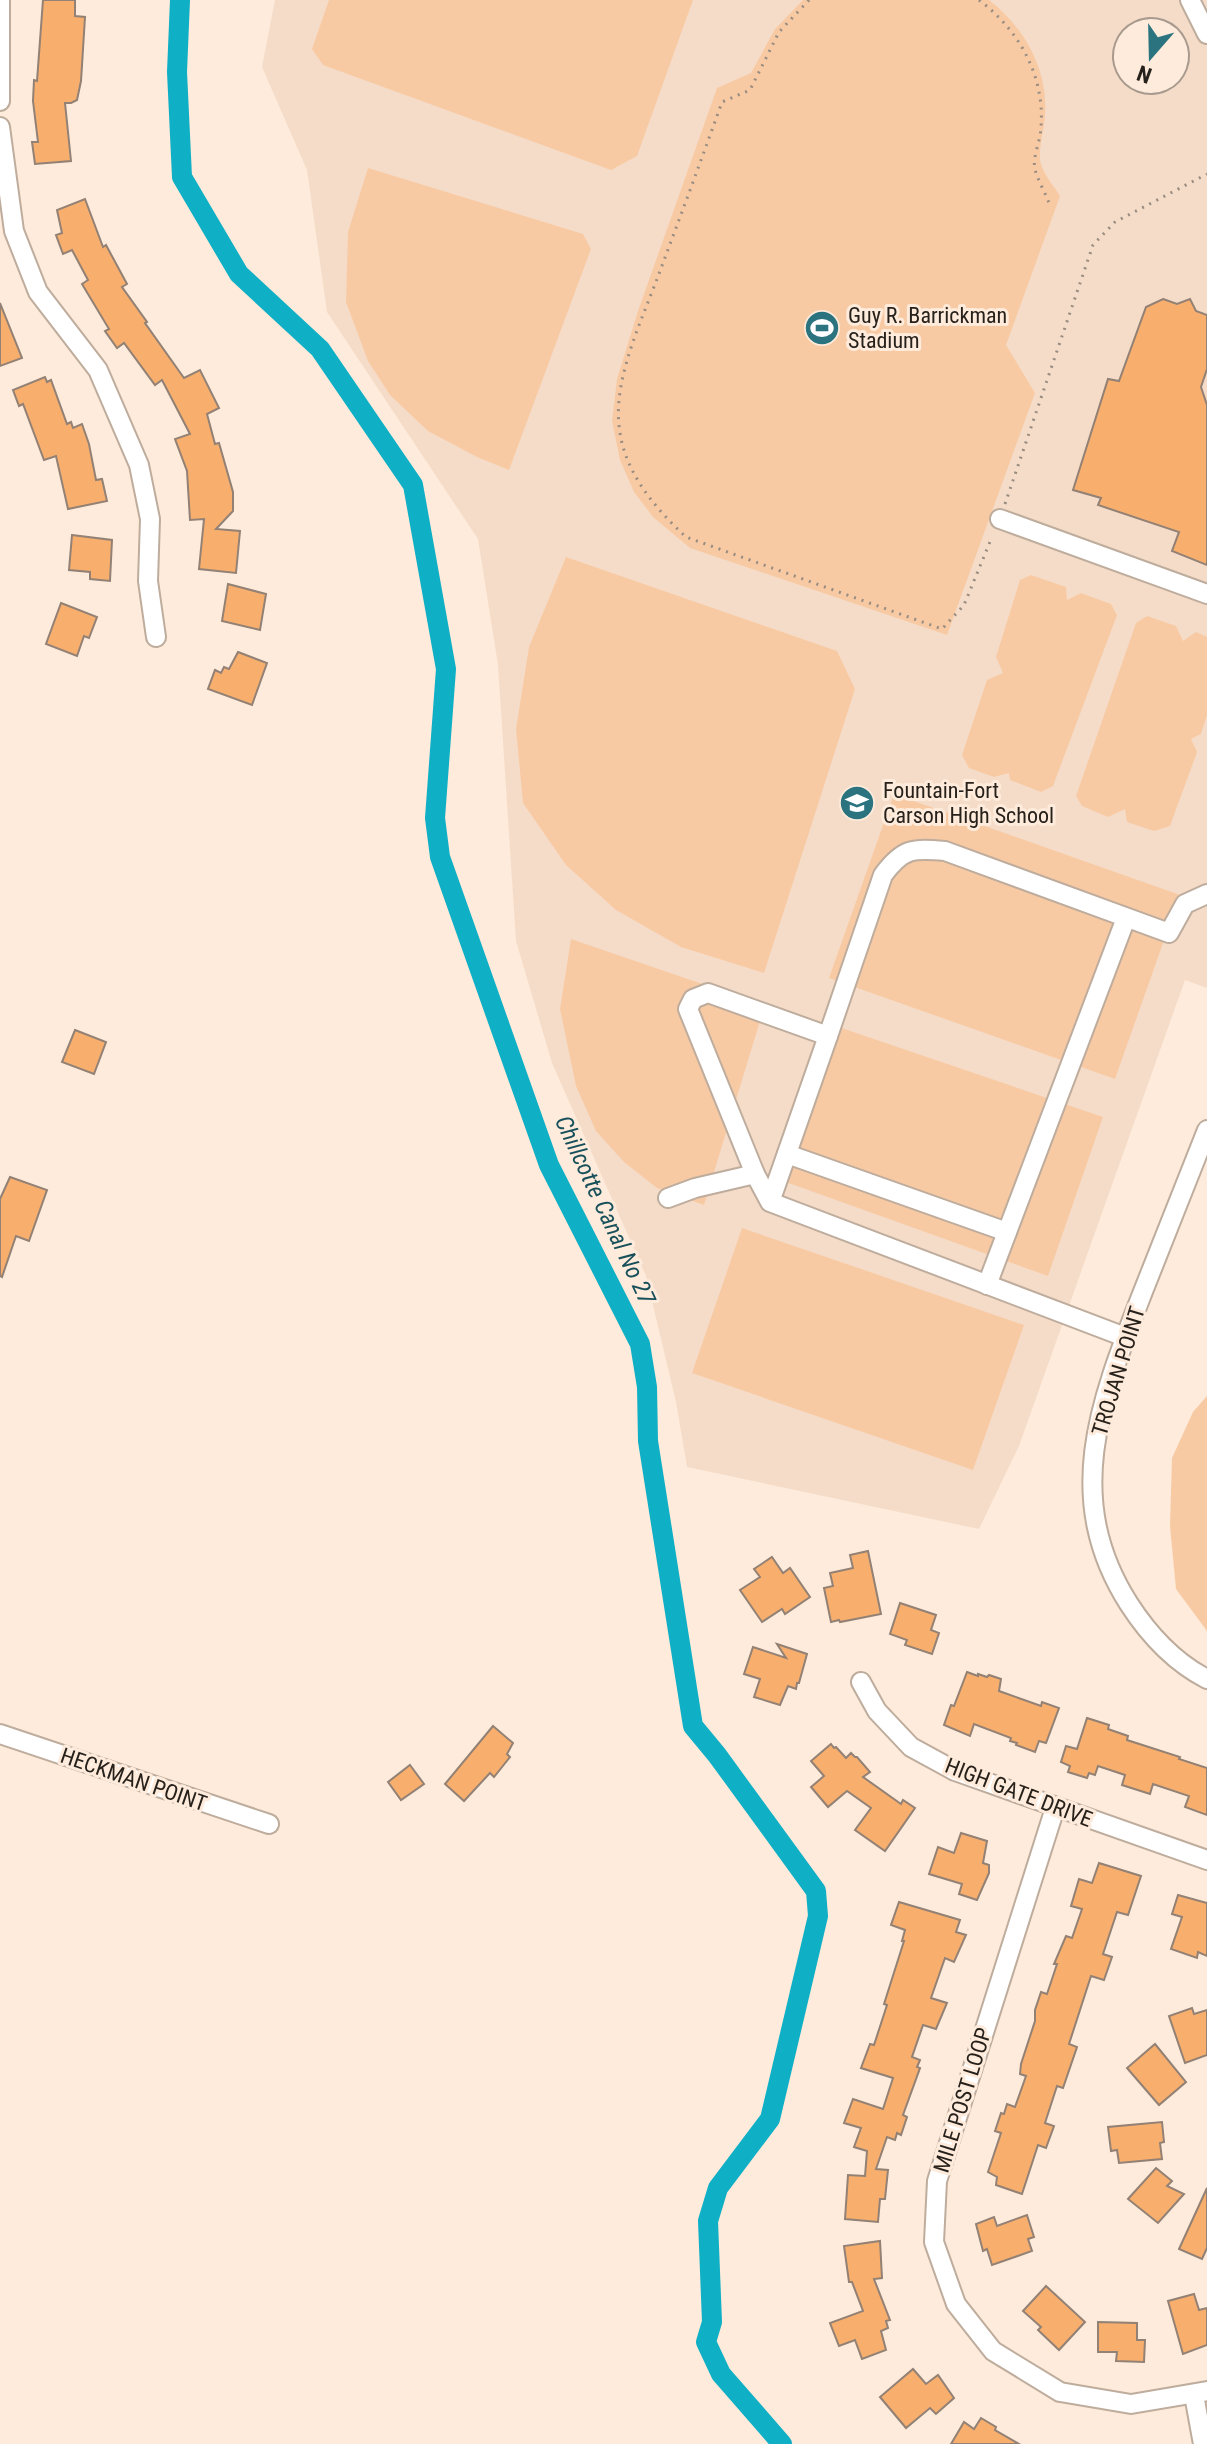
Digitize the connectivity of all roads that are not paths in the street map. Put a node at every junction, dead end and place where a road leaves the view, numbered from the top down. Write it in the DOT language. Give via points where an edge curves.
graph roads {
  1 [pos="0,0"];
  2 [pos="1190,0"];
  3 [pos="1207,34"];
  4 [pos="0,101"];
  5 [pos="0,127"];
  6 [pos="4,184"];
  7 [pos="1000,519"];
  8 [pos="1207,594"];
  9 [pos="156,637"];
  10 [pos="1207,894"];
  11 [pos="1126,918"];
  12 [pos="828,1036"];
  13 [pos="1207,1130"];
  14 [pos="787,1154"];
  15 [pos="755,1174"];
  16 [pos="668,1198"];
  17 [pos="770,1202"];
  18 [pos="1007,1232"];
  19 [pos="987,1285"];
  20 [pos="1125,1337"];
  21 [pos="1207,1679"];
  22 [pos="861,1682"];
  23 [pos="0,1734"];
  24 [pos="1055,1808"];
  25 [pos="269,1824"];
  26 [pos="1207,1860"];
  27 [pos="1201,2393"];
  28 [pos="1203,2444"];
  1 -- 4 [label="street"];
  2 -- 3 [label="street"];
  5 -- 6 [label="street"];
  6 -- 9 [label="street" via="14,231 38,292 98,370 139,465 150,519 148,581"];
  7 -- 8 [label="street"];
  10 -- 11 [label="street" via="1185,904 1169,933"];
  11 -- 12 [label="street" via="945,851 920,849 897,857 883,875"];
  11 -- 18 [label="street"];
  12 -- 14 [label="street"];
  12 -- 15 [label="street" via="708,993 693,999 688,1009"];
  13 -- 20 [label="street, TROJAN POINT"];
  14 -- 17 [label="street"];
  14 -- 18 [label="street"];
  15 -- 16 [label="street"];
  15 -- 17 [label="street"];
  17 -- 19 [label="street"];
  18 -- 19 [label="street"];
  19 -- 20 [label="street"];
  20 -- 21 [label="street, TROJAN POINT" via="1093,1452 1098,1535 1117,1584 1145,1629"];
  22 -- 24 [label="street, HIGH GATE DRIVE" via="877,1711 911,1747 955,1771"];
  23 -- 25 [label="street, HECKMAN POINT"];
  24 -- 26 [label="street, HIGH GATE DRIVE"];
  24 -- 27 [label="street, MILE POST LOOP" via="937,2181 934,2242 956,2304 993,2351 1060,2392 1131,2404"];
  27 -- 28 [label="street"];
}
